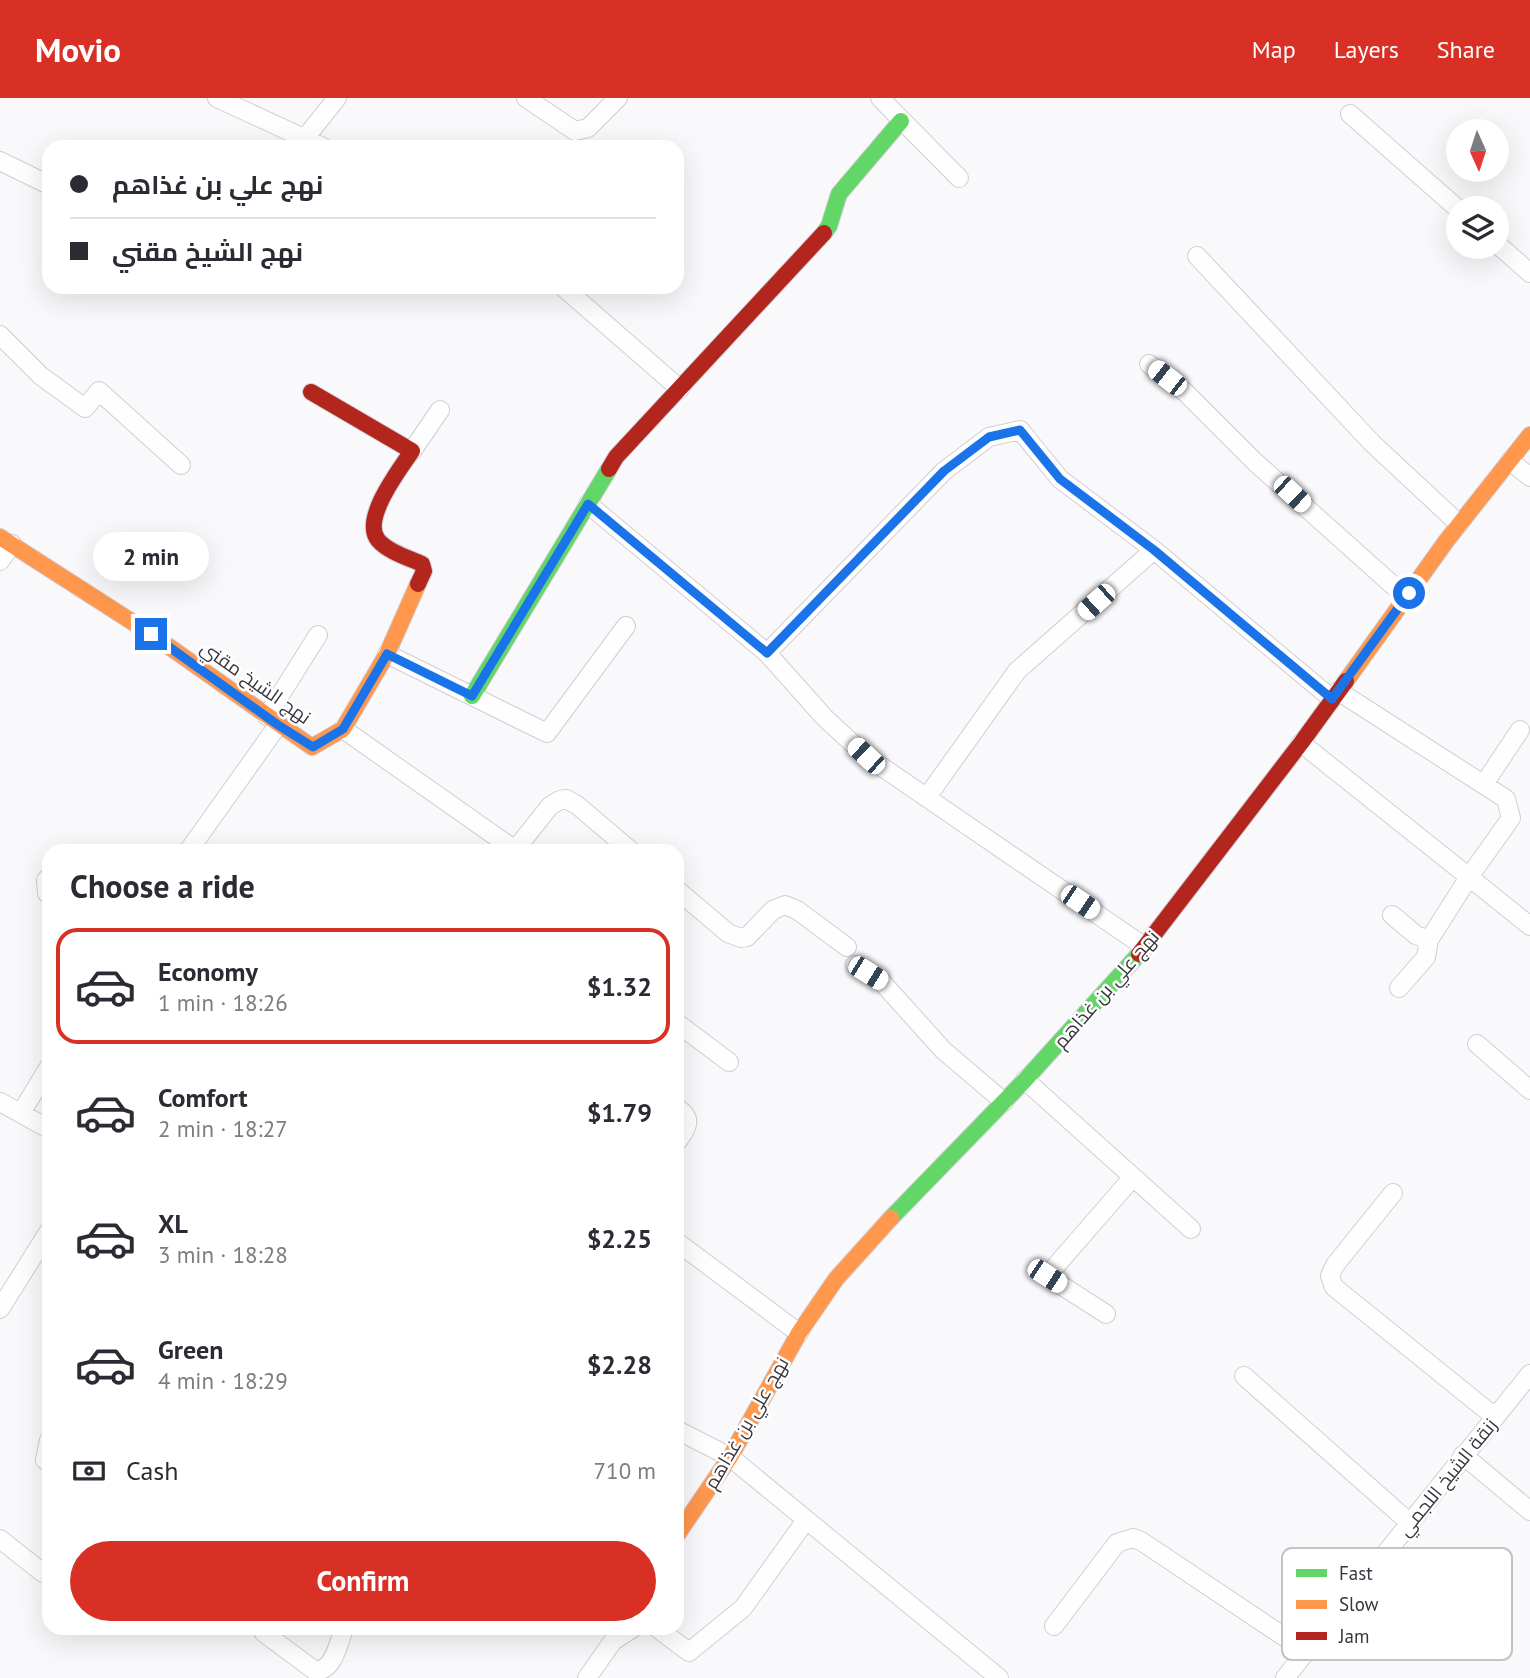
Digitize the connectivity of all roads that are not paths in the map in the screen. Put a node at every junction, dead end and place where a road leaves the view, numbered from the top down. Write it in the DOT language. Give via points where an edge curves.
graph roads {
  1 [pos="216,98"];
  2 [pos="337,98"];
  3 [pos="526,98"];
  4 [pos="618,98"];
  5 [pos="880,98"];
  6 [pos="1350,114"];
  7 [pos="901,121"];
  8 [pos="305,138"];
  9 [pos="309,140"];
  10 [pos="0,161"];
  11 [pos="959,178"];
  12 [pos="42,182"];
  13 [pos="1446,198"];
  14 [pos="1509,254"];
  15 [pos="1197,256"];
  16 [pos="1530,273"];
  17 [pos="571,294"];
  18 [pos="0,335"];
  19 [pos="1149,364"];
  20 [pos="680,390"];
  21 [pos="311,392"];
  22 [pos="440,410"];
  23 [pos="1530,435"];
  24 [pos="412,451"];
  25 [pos="1510,461"];
  26 [pos="181,465"];
  27 [pos="1530,477"];
  28 [pos="588,504"];
  29 [pos="1459,524"];
  30 [pos="6,541"];
  31 [pos="1154,550"];
  32 [pos="0,561"];
  33 [pos="1406,597"];
  34 [pos="626,626"];
  35 [pos="317,635"];
  36 [pos="767,653"];
  37 [pos="387,654"];
  38 [pos="1335,695"];
  39 [pos="472,696"];
  40 [pos="272,721"];
  41 [pos="343,729"];
  42 [pos="1520,730"];
  43 [pos="1301,743"];
  44 [pos="1484,784"];
  45 [pos="927,797"];
  46 [pos="193,844"];
  47 [pos="506,844"];
  48 [pos="520,844"];
  49 [pos="623,844"];
  50 [pos="1469,877"];
  51 [pos="684,897"];
  52 [pos="1392,915"];
  53 [pos="1530,926"];
  54 [pos="1429,940"];
  55 [pos="847,947"];
  56 [pos="1145,947"];
  57 [pos="855,965"];
  58 [pos="1399,988"];
  59 [pos="684,1028"];
  60 [pos="1477,1044"];
  61 [pos="729,1062"];
  62 [pos="42,1078"];
  63 [pos="1025,1080"];
  64 [pos="1530,1090"];
  65 [pos="0,1102"];
  66 [pos="1004,1102"];
  67 [pos="684,1112"];
  68 [pos="21,1113"];
  69 [pos="42,1125"];
  70 [pos="684,1132"];
  71 [pos="1133,1177"];
  72 [pos="1393,1193"];
  73 [pos="1191,1229"];
  74 [pos="42,1242"];
  75 [pos="684,1247"];
  76 [pos="0,1309"];
  77 [pos="1106,1314"];
  78 [pos="799,1333"];
  79 [pos="1530,1374"];
  80 [pos="1244,1376"];
  81 [pos="1494,1417"];
  82 [pos="684,1434"];
  83 [pos="1463,1455"];
  84 [pos="730,1457"];
  85 [pos="1530,1511"];
  86 [pos="806,1520"];
  87 [pos="1410,1523"];
  88 [pos="684,1525"];
  89 [pos="0,1539"];
  90 [pos="1390,1548"];
  91 [pos="42,1572"];
  92 [pos="1054,1626"];
  93 [pos="267,1635"];
  94 [pos="341,1635"];
  95 [pos="622,1635"];
  96 [pos="666,1635"];
  97 [pos="1282,1635"];
  98 [pos="1300,1660"];
  99 [pos="587,1678"];
  100 [pos="999,1678"];
  101 [pos="1285,1678"];
  1 -- 8 [label="street"];
  2 -- 8 [label="street"];
  3 -- 4 [label="street" via="575,131 588,128"];
  5 -- 7 [label="street"];
  6 -- 13 [label="street"];
  7 -- 11 [label="street"];
  7 -- 20 [label="street" via="839,194 830,226 821,237"];
  8 -- 9 [label="street"];
  10 -- 12 [label="street"];
  14 -- 16 [label="street"];
  15 -- 29 [label="street" via="1372,443"];
  17 -- 20 [label="street"];
  18 -- 26 [label="street" via="41,376 85,408 99,391"];
  19 -- 33 [label="street"];
  20 -- 28 [label="street" via="616,457"];
  21 -- 24 [label="street"];
  22 -- 24 [label="street"];
  23 -- 25 [label="street, نهج علي بن غذاهم"];
  24 -- 37 [label="street" via="376,510 372,528 379,541 422,564 424,571"];
  25 -- 27 [label="street"];
  25 -- 29 [label="street, نهج علي بن غذاهم"];
  28 -- 36 [label="street"];
  28 -- 39 [label="street"];
  29 -- 33 [label="street, نهج علي بن غذاهم"];
  30 -- 32 [label="street"];
  30 -- 40 [label="street, نهج الشيخ مقني" via="151,634"];
  31 -- 36 [label="street" via="1060,479 1020,430 989,437 944,471"];
  31 -- 38 [label="street"];
  31 -- 45 [label="street" via="1017,671"];
  33 -- 38 [label="street, نهج علي بن غذاهم"];
  34 -- 39 [label="street" via="547,733"];
  35 -- 40 [label="street"];
  36 -- 45 [label="street" via="866,756"];
  37 -- 39 [label="street"];
  37 -- 41 [label="street"];
  38 -- 43 [label="street, نهج علي بن غذاهم"];
  38 -- 44 [label="street"];
  40 -- 41 [label="street, نهج الشيخ مقني" via="313,747"];
  40 -- 46 [label="street"];
  41 -- 47 [label="street"];
  42 -- 44 [label="street"];
  43 -- 50 [label="street"];
  43 -- 56 [label="street, نهج علي بن غذاهم"];
  44 -- 50 [label="street" via="1506,799 1511,818"];
  45 -- 56 [label="street"];
  48 -- 49 [label="street" via="550,806 566,799"];
  50 -- 53 [label="street"];
  50 -- 54 [label="street"];
  51 -- 55 [label="street" via="734,937 747,937 773,910 785,905"];
  52 -- 54 [label="street"];
  54 -- 58 [label="street" via="1426,957"];
  56 -- 63 [label="street, نهج علي بن غذاهم"];
  57 -- 66 [label="street" via="880,981 943,1050"];
  59 -- 61 [label="street"];
  60 -- 64 [label="street"];
  62 -- 68 [label="street"];
  63 -- 66 [label="street, نهج علي بن غذاهم"];
  63 -- 71 [label="street"];
  65 -- 68 [label="street"];
  66 -- 78 [label="street, نهج علي بن غذاهم" via="836,1279"];
  67 -- 70 [label="street" via="689,1120"];
  68 -- 69 [label="street"];
  71 -- 73 [label="street"];
  71 -- 77 [label="street" via="1047,1276"];
  72 -- 81 [label="street" via="1329,1276 1334,1287"];
  74 -- 76 [label="street"];
  75 -- 78 [label="street"];
  78 -- 84 [label="street, نهج علي بن غذاهم"];
  79 -- 81 [label="street, زنقة الشيخ اللجمي"];
  80 -- 87 [label="street"];
  81 -- 83 [label="street, زنقة الشيخ اللجمي"];
  82 -- 84 [label="street"];
  83 -- 85 [label="street"];
  83 -- 87 [label="street, زنقة الشيخ اللجمي"];
  84 -- 86 [label="street"];
  84 -- 88 [label="street, نهج علي بن غذاهم"];
  86 -- 96 [label="street" via="743,1608 689,1653"];
  86 -- 100 [label="street"];
  87 -- 90 [label="street, زنقة الشيخ اللجمي"];
  89 -- 91 [label="street"];
  92 -- 97 [label="street" via="1117,1543 1133,1538"];
  93 -- 94 [label="street" via="321,1671 332,1660"];
  95 -- 99 [label="street"];
  98 -- 101 [label="street, زنقة الشيخ اللجمي"];
}
